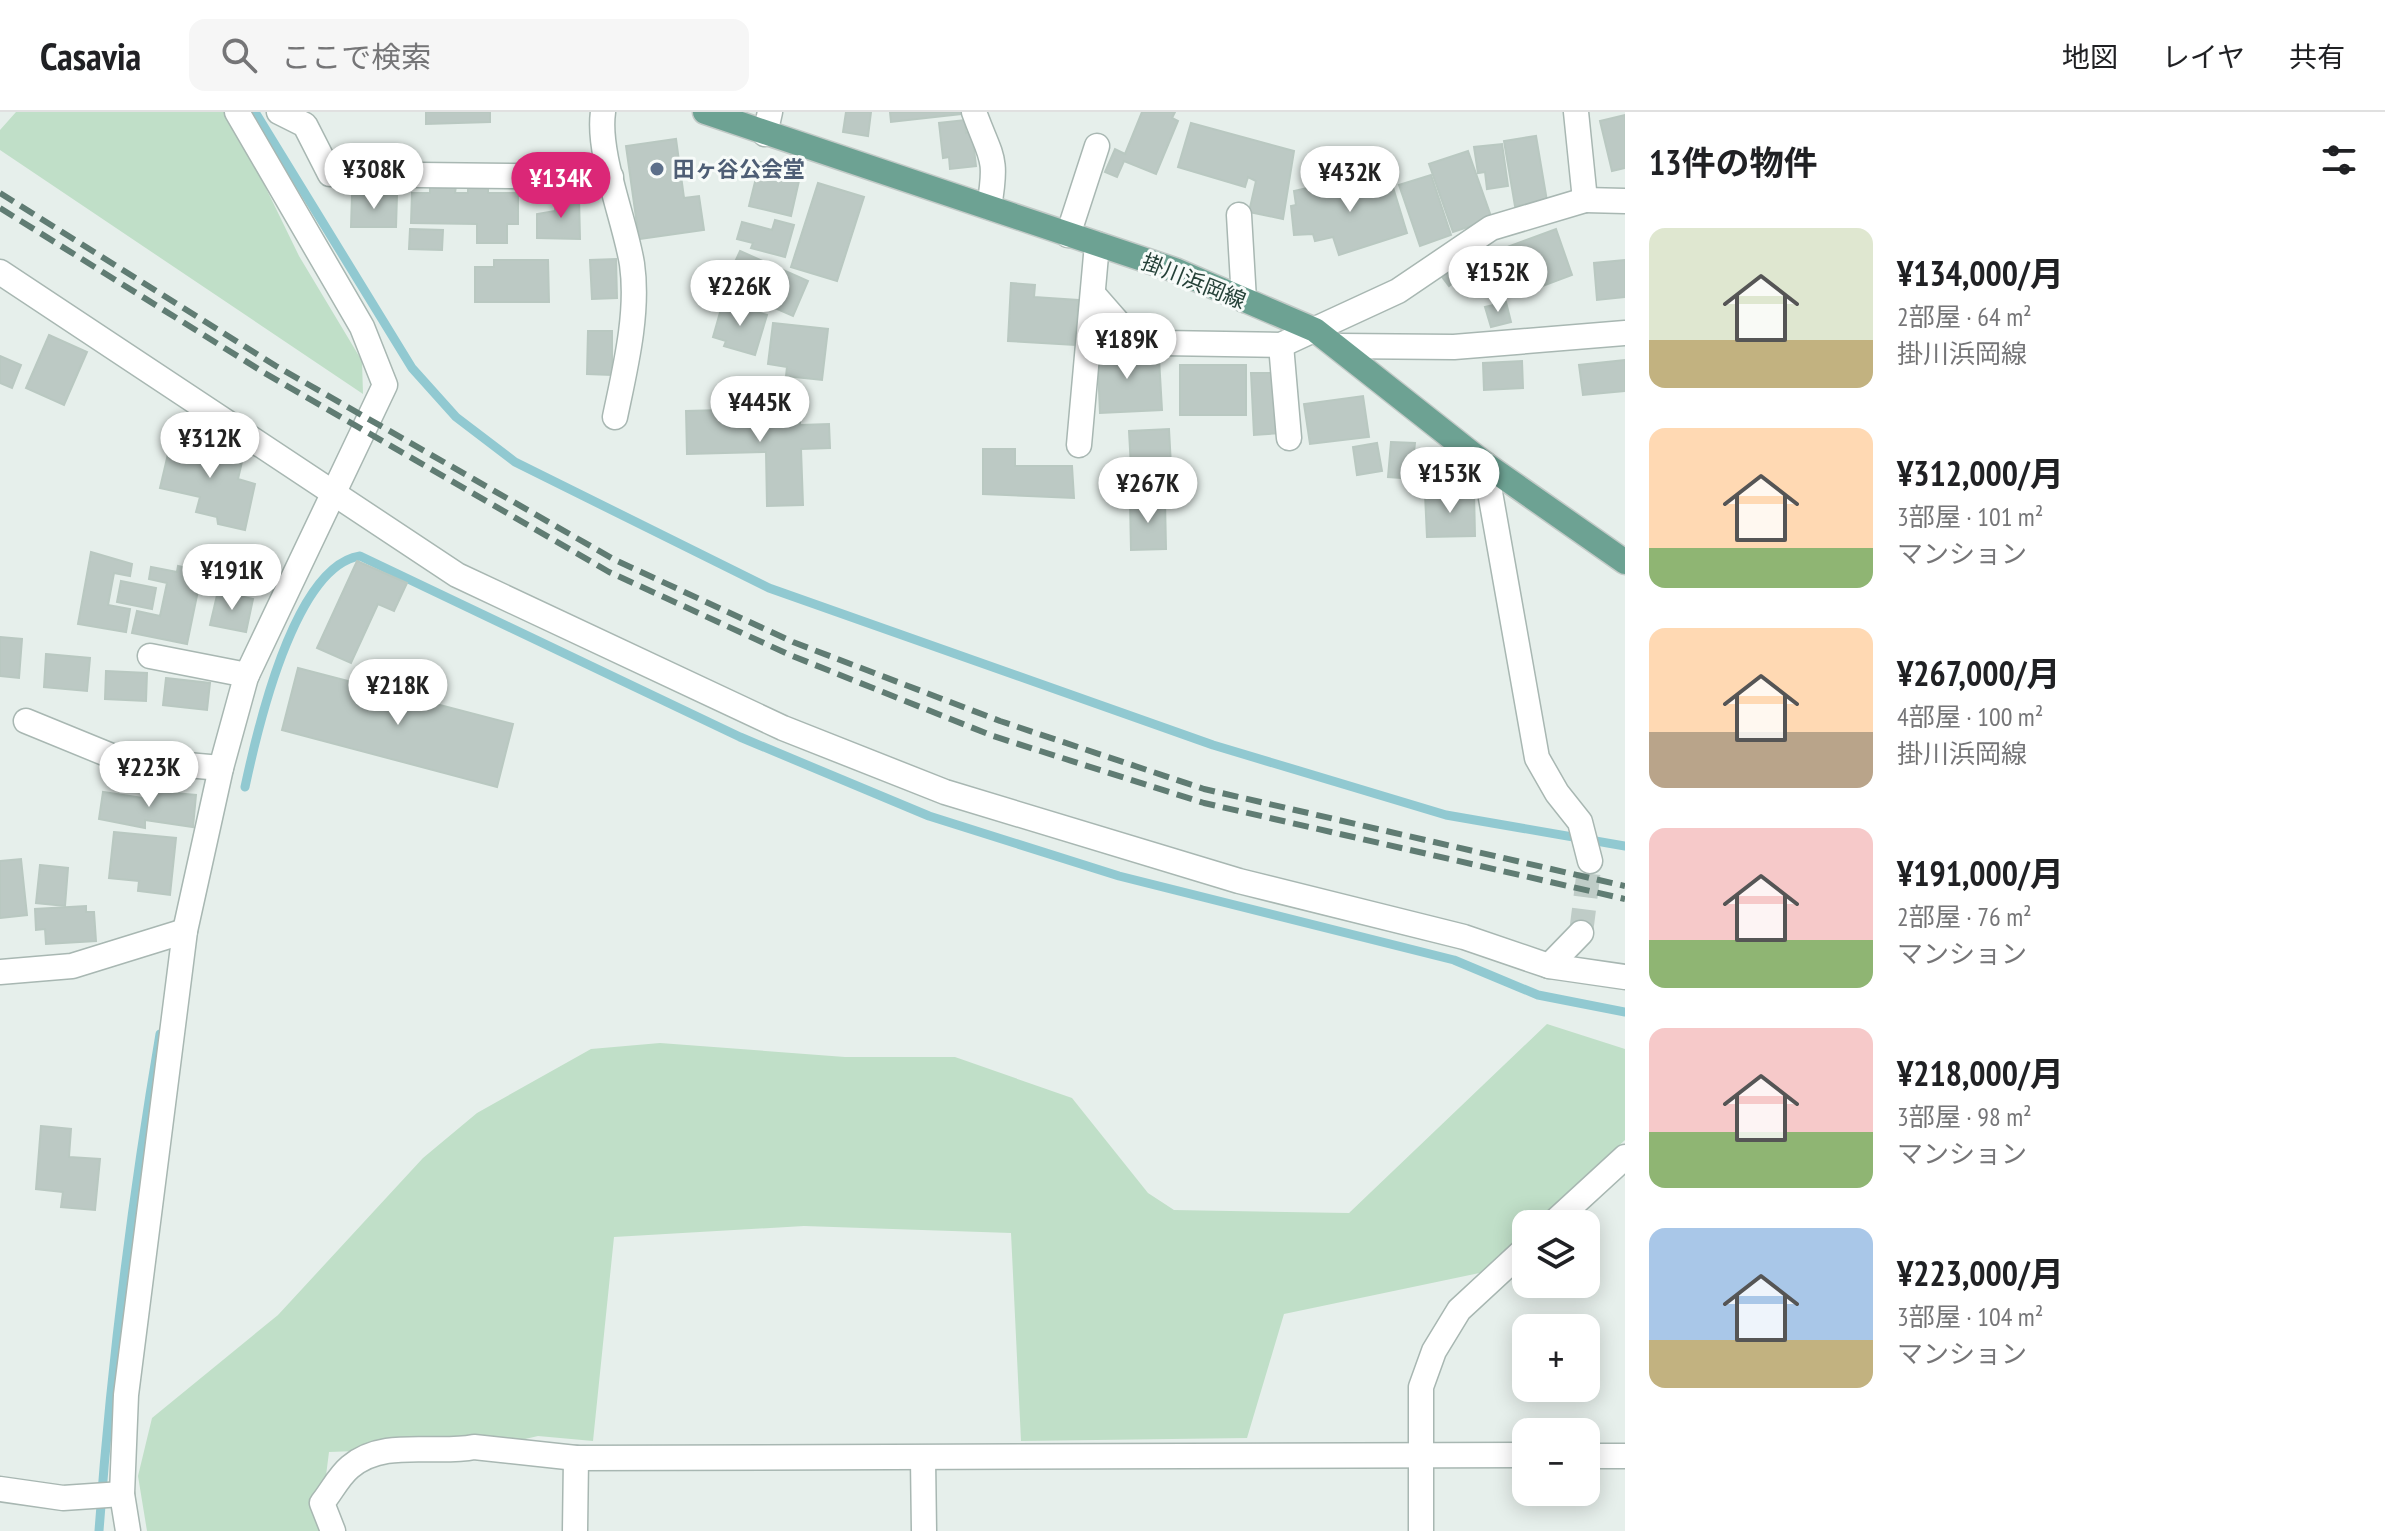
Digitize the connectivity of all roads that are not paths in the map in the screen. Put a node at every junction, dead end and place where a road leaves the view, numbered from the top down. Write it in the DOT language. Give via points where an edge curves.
graph roads {
  1 [pos="279,112"];
  2 [pos="603,112"];
  3 [pos="705,112"];
  4 [pos="974,112"];
  5 [pos="1576,112"];
  6 [pos="247,116"];
  7 [pos="768,123"];
  8 [pos="1097,146"];
  9 [pos="611,177"];
  10 [pos="1585,200"];
  11 [pos="1625,201"];
  12 [pos="989,207"];
  13 [pos="1239,215"];
  14 [pos="1068,235"];
  15 [pos="1097,244"];
  16 [pos="0,272"];
  17 [pos="1093,294"];
  18 [pos="1244,300"];
  19 [pos="1315,330"];
  20 [pos="1625,333"];
  21 [pos="1281,345"];
  22 [pos="1339,346"];
  23 [pos="615,417"];
  24 [pos="1289,438"];
  25 [pos="1079,445"];
  26 [pos="1485,464"];
  27 [pos="334,495"];
  28 [pos="1625,562"];
  29 [pos="150,656"];
  30 [pos="247,675"];
  31 [pos="26,721"];
  32 [pos="221,768"];
  33 [pos="1590,861"];
  34 [pos="184,931"];
  35 [pos="1581,933"];
  36 [pos="1549,966"];
  37 [pos="0,972"];
  38 [pos="1625,977"];
  39 [pos="1625,1157"];
  40 [pos="1567,1210"];
  41 [pos="1512,1261"];
  42 [pos="1421,1454"];
  43 [pos="1512,1455"];
  44 [pos="1600,1456"];
  45 [pos="1625,1456"];
  46 [pos="576,1458"];
  47 [pos="923,1459"];
  48 [pos="0,1489"];
  49 [pos="121,1494"];
  50 [pos="128,1531"];
  51 [pos="333,1531"];
  52 [pos="575,1531"];
  53 [pos="924,1531"];
  54 [pos="1421,1531"];
  1 -- 9 [label="street" via="305,125 330,174"];
  2 -- 9 [label="street"];
  3 -- 7 [label="main road, 掛川浜岡線"];
  4 -- 12 [label="street" via="993,155"];
  5 -- 10 [label="street"];
  6 -- 27 [label="street" via="362,327 385,385"];
  7 -- 12 [label="main road, 掛川浜岡線"];
  8 -- 14 [label="street"];
  9 -- 23 [label="street" via="632,266 629,347"];
  10 -- 11 [label="street"];
  10 -- 19 [label="street" via="1491,228 1398,291"];
  12 -- 14 [label="main road, 掛川浜岡線"];
  13 -- 18 [label="street"];
  14 -- 15 [label="main road, 掛川浜岡線"];
  15 -- 17 [label="street"];
  15 -- 18 [label="main road, 掛川浜岡線"];
  16 -- 27 [label="street"];
  17 -- 21 [label="street" via="1128,334 1162,343"];
  17 -- 25 [label="street"];
  18 -- 19 [label="main road, 掛川浜岡線"];
  19 -- 21 [label="street"];
  19 -- 22 [label="main road, 掛川浜岡線"];
  20 -- 22 [label="street" via="1454,347"];
  21 -- 24 [label="street"];
  22 -- 26 [label="main road, 掛川浜岡線"];
  26 -- 28 [label="main road, 掛川浜岡線"];
  26 -- 33 [label="street" via="1537,758 1580,822"];
  27 -- 30 [label="street"];
  27 -- 36 [label="street" via="457,575 543,618 783,728 945,792 1239,881 1464,937"];
  29 -- 30 [label="street"];
  30 -- 32 [label="street"];
  31 -- 32 [label="street" via="119,759"];
  32 -- 34 [label="street"];
  34 -- 37 [label="street" via="72,966"];
  34 -- 49 [label="street" via="126,1395"];
  35 -- 36 [label="street"];
  36 -- 38 [label="street"];
  39 -- 40 [label="street"];
  41 -- 42 [label="street" via="1459,1310 1434,1351 1421,1387"];
  42 -- 43 [label="street"];
  42 -- 47 [label="street"];
  42 -- 54 [label="street"];
  44 -- 45 [label="street"];
  46 -- 47 [label="street"];
  46 -- 51 [label="street" via="474,1447 387,1450 350,1467 322,1503"];
  46 -- 52 [label="street"];
  47 -- 53 [label="street"];
  48 -- 49 [label="street" via="82,1497"];
  49 -- 50 [label="street"];
}
